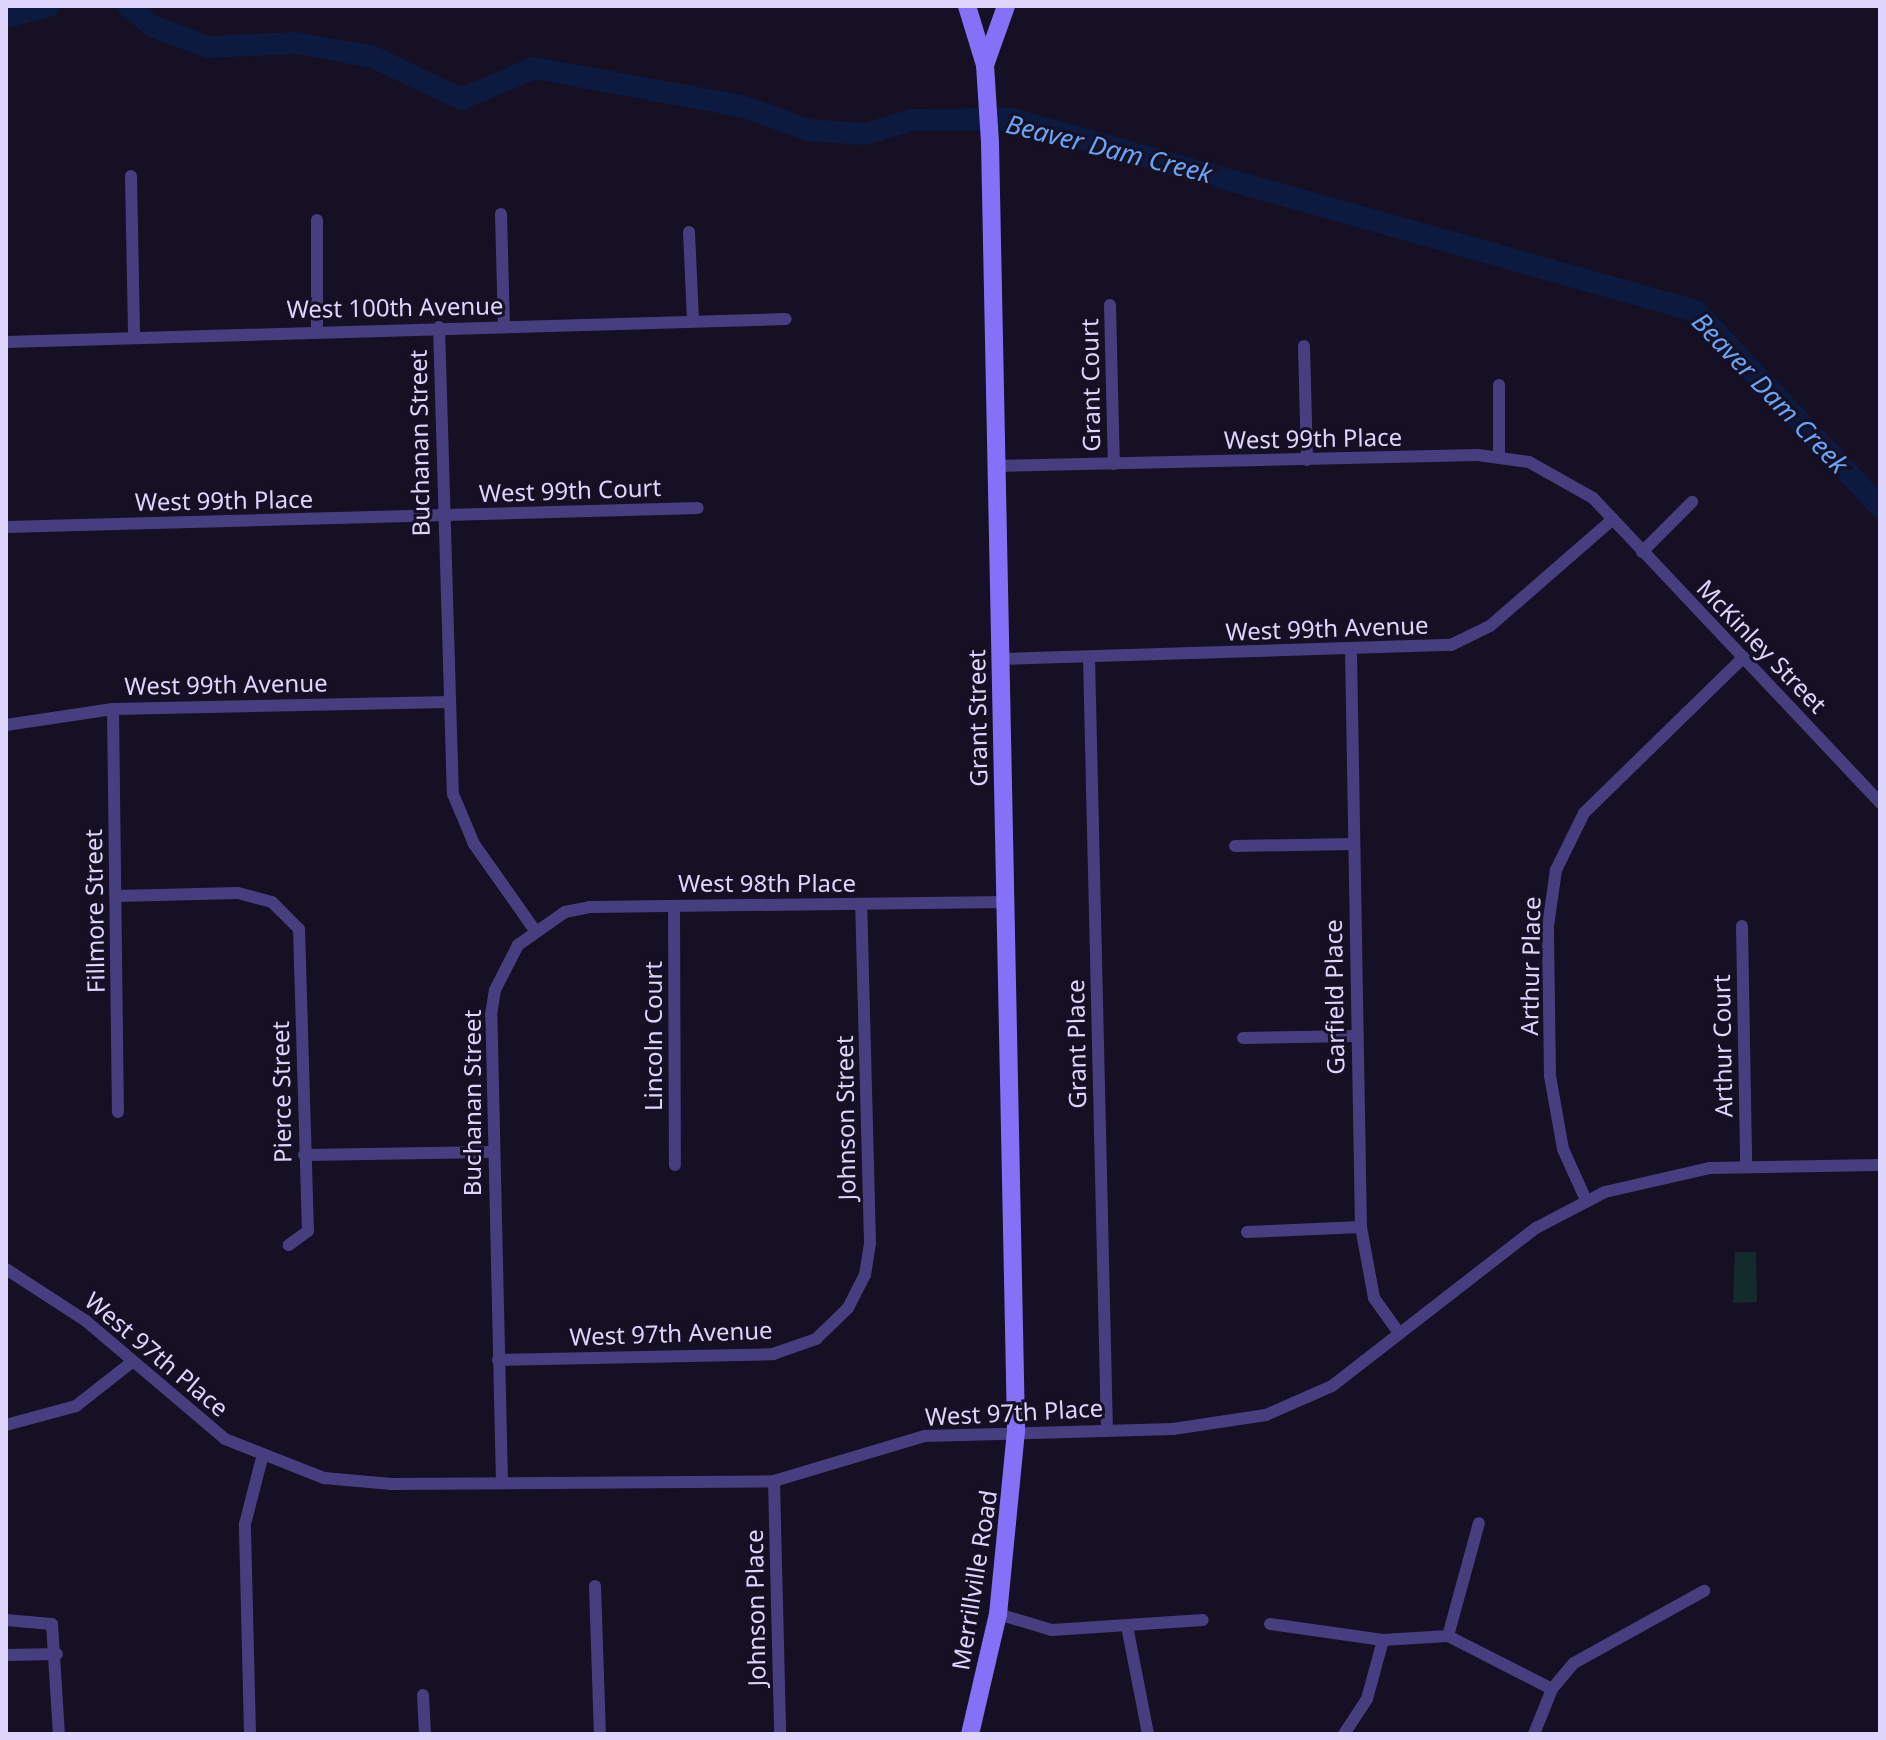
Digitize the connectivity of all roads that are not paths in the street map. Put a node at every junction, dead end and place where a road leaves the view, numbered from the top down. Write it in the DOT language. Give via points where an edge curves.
graph roads {
  1 [pos="967,6"];
  2 [pos="1006,6"];
  3 [pos="985,65"];
  4 [pos="131,176"];
  5 [pos="501,214"];
  6 [pos="317,220"];
  7 [pos="689,232"];
  8 [pos="1110,305"];
  9 [pos="786,319"];
  10 [pos="693,321"];
  11 [pos="504,326"];
  12 [pos="439,327"];
  13 [pos="317,330"];
  14 [pos="134,335"];
  15 [pos="6,342"];
  16 [pos="1304,346"];
  17 [pos="1499,385"];
  18 [pos="1499,456"];
  19 [pos="1307,460"];
  20 [pos="1114,464"];
  21 [pos="995,466"];
  22 [pos="1692,502"];
  23 [pos="698,508"];
  24 [pos="443,516"];
  25 [pos="1613,519"];
  26 [pos="6,527"];
  27 [pos="1642,552"];
  28 [pos="1351,650"];
  29 [pos="1089,657"];
  30 [pos="1744,657"];
  31 [pos="999,659"];
  32 [pos="449,702"];
  33 [pos="113,709"];
  34 [pos="6,725"];
  35 [pos="1880,803"];
  36 [pos="1353,844"];
  37 [pos="1235,846"];
  38 [pos="117,896"];
  39 [pos="1005,902"];
  40 [pos="861,905"];
  41 [pos="674,906"];
  42 [pos="1742,926"];
  43 [pos="534,929"];
  44 [pos="1357,1036"];
  45 [pos="1243,1038"];
  46 [pos="118,1112"];
  47 [pos="494,1152"];
  48 [pos="304,1155"];
  49 [pos="675,1165"];
  50 [pos="1880,1165"];
  51 [pos="1746,1166"];
  52 [pos="1586,1200"];
  53 [pos="1361,1227"];
  54 [pos="1247,1232"];
  55 [pos="289,1245"];
  56 [pos="6,1269"];
  57 [pos="837,1321"];
  58 [pos="1399,1333"];
  59 [pos="498,1360"];
  60 [pos="132,1362"];
  61 [pos="6,1425"];
  62 [pos="1107,1430"];
  63 [pos="1016,1431"];
  64 [pos="262,1458"];
  65 [pos="774,1481"];
  66 [pos="502,1483"];
  67 [pos="1479,1523"];
  68 [pos="595,1586"];
  69 [pos="1704,1591"];
  70 [pos="998,1614"];
  71 [pos="6,1620"];
  72 [pos="1203,1620"];
  73 [pos="1270,1624"];
  74 [pos="1127,1626"];
  75 [pos="1448,1636"];
  76 [pos="1383,1640"];
  77 [pos="57,1654"];
  78 [pos="6,1655"];
  79 [pos="1552,1689"];
  80 [pos="423,1695"];
  81 [pos="59,1734"];
  82 [pos="250,1734"];
  83 [pos="425,1734"];
  84 [pos="600,1734"];
  85 [pos="780,1734"];
  86 [pos="970,1734"];
  87 [pos="1148,1734"];
  88 [pos="1344,1734"];
  89 [pos="1534,1734"];
  1 -- 3 [label="street, Grant Street"];
  2 -- 3 [label="street"];
  3 -- 21 [label="street, Grant Street"];
  4 -- 14 [label="street"];
  5 -- 11 [label="street"];
  6 -- 13 [label="street"];
  7 -- 10 [label="street"];
  8 -- 20 [label="street, Grant Court"];
  9 -- 10 [label="street, West 100th Avenue"];
  10 -- 11 [label="street, West 100th Avenue"];
  11 -- 12 [label="street, West 100th Avenue"];
  12 -- 13 [label="street, West 100th Avenue"];
  12 -- 24 [label="street, Buchanan Street"];
  13 -- 14 [label="street, West 100th Avenue"];
  14 -- 15 [label="street, West 100th Avenue"];
  16 -- 19 [label="street"];
  17 -- 18 [label="street"];
  18 -- 19 [label="street, West 99th Place"];
  18 -- 25 [label="street, West 99th Place" via="1566,478"];
  19 -- 20 [label="street, West 99th Place"];
  20 -- 21 [label="street, West 99th Place"];
  21 -- 31 [label="street, Grant Street"];
  22 -- 27 [label="street"];
  23 -- 24 [label="street, West 99th Court"];
  24 -- 26 [label="street, West 99th Place"];
  24 -- 32 [label="street, Buchanan Street"];
  25 -- 27 [label="street, McKinley Street"];
  25 -- 28 [label="street, West 99th Avenue" via="1490,626 1451,645"];
  27 -- 30 [label="street, McKinley Street"];
  28 -- 29 [label="street, West 99th Avenue"];
  28 -- 36 [label="street, Garfield Place"];
  29 -- 31 [label="street, West 99th Avenue"];
  29 -- 62 [label="street, Grant Place"];
  30 -- 35 [label="street, McKinley Street"];
  30 -- 52 [label="street, Arthur Place" via="1584,813 1556,870 1548,926 1550,1076 1563,1149"];
  31 -- 39 [label="street, Grant Street"];
  32 -- 33 [label="street, West 99th Avenue"];
  32 -- 43 [label="street, Buchanan Street" via="453,794 474,844"];
  33 -- 34 [label="street, West 99th Avenue"];
  33 -- 38 [label="street, Fillmore Street"];
  36 -- 37 [label="street"];
  36 -- 44 [label="street, Garfield Place"];
  38 -- 46 [label="street, Fillmore Street"];
  38 -- 48 [label="street, Pierce Street" via="238,893 272,902 299,929"];
  39 -- 40 [label="street, West 98th Place"];
  39 -- 63 [label="street, Grant Street"];
  40 -- 41 [label="street, West 98th Place"];
  40 -- 57 [label="street, Johnson Street" via="870,1242 858,1292"];
  41 -- 43 [label="street, West 98th Place" via="590,907"];
  41 -- 49 [label="street, Lincoln Court"];
  42 -- 51 [label="street, Arthur Court"];
  43 -- 47 [label="street, Buchanan Street" via="495,990"];
  44 -- 45 [label="street"];
  44 -- 53 [label="street, Garfield Place"];
  47 -- 48 [label="street"];
  47 -- 59 [label="street, Buchanan Street"];
  48 -- 55 [label="street, Pierce Street" via="308,1231"];
  50 -- 51 [label="street, West 97th Place"];
  51 -- 52 [label="street, West 97th Place" via="1659,1175"];
  52 -- 58 [label="street, West 97th Place" via="1536,1228"];
  53 -- 54 [label="street"];
  53 -- 58 [label="street, Garfield Place" via="1374,1298"];
  56 -- 60 [label="street, West 97th Place" via="44,1289"];
  57 -- 59 [label="street, West 97th Avenue" via="816,1339 773,1354"];
  58 -- 62 [label="street, West 97th Place" via="1332,1386 1266,1415 1210,1426"];
  59 -- 66 [label="street, Buchanan Street"];
  60 -- 61 [label="street" via="76,1406"];
  60 -- 64 [label="street, West 97th Place" via="186,1412"];
  62 -- 63 [label="street, West 97th Place"];
  63 -- 65 [label="street, West 97th Place" via="925,1436"];
  63 -- 70 [label="street, Merrillville Road"];
  64 -- 66 [label="street, West 97th Place" via="358,1483"];
  64 -- 82 [label="street" via="245,1524"];
  65 -- 66 [label="street, West 97th Place"];
  65 -- 85 [label="street, Johnson Place"];
  67 -- 75 [label="street"];
  68 -- 84 [label="street"];
  69 -- 79 [label="street" via="1574,1663"];
  70 -- 74 [label="street" via="1052,1630"];
  70 -- 86 [label="street, Merrillville Road"];
  71 -- 77 [label="street" via="52,1624"];
  72 -- 74 [label="street"];
  73 -- 76 [label="street"];
  74 -- 87 [label="street"];
  75 -- 76 [label="street"];
  75 -- 79 [label="street"];
  76 -- 88 [label="street" via="1367,1699"];
  77 -- 78 [label="street"];
  77 -- 81 [label="street"];
  79 -- 89 [label="street"];
  80 -- 83 [label="street"];
}
